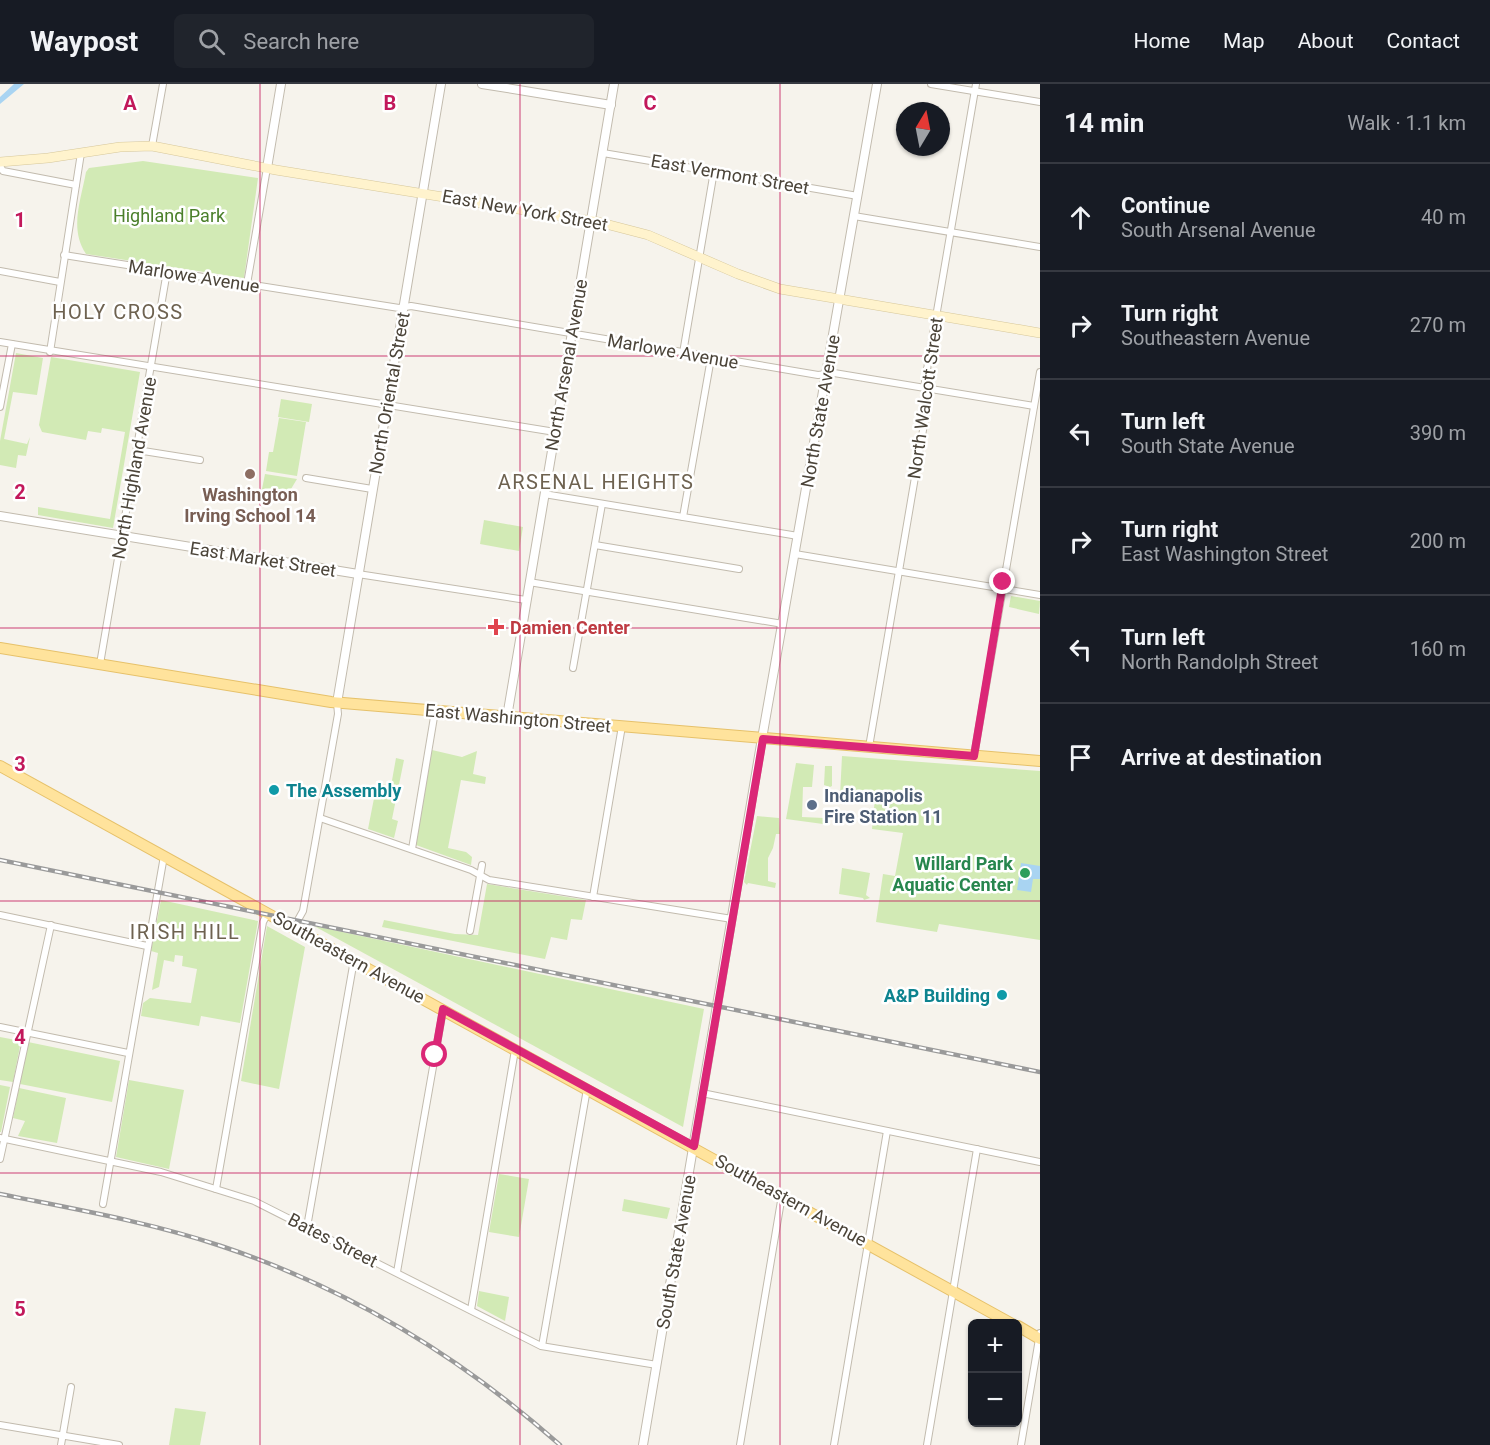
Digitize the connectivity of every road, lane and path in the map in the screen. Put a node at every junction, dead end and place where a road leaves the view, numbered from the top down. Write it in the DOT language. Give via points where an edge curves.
graph roads {
  1 [pos="162,84"];
  2 [pos="281,84"];
  3 [pos="441,84"];
  4 [pos="482,84"];
  5 [pos="614,84"];
  6 [pos="877,84"];
  7 [pos="931,84"];
  8 [pos="976,88"];
  9 [pos="1040,102"];
  10 [pos="611,105"];
  11 [pos="152,146"];
  12 [pos="81,153"];
  13 [pos="603,153"];
  14 [pos="0,164"];
  15 [pos="267,168"];
  16 [pos="714,171"];
  17 [pos="76,185"];
  18 [pos="423,193"];
  19 [pos="858,196"];
  20 [pos="854,216"];
  21 [pos="591,220"];
  22 [pos="951,232"];
  23 [pos="1040,247"];
  24 [pos="64,255"];
  25 [pos="699,258"];
  26 [pos="0,271"];
  27 [pos="167,272"];
  28 [pos="60,282"];
  29 [pos="247,284"];
  30 [pos="840,300"];
  31 [pos="404,308"];
  32 [pos="936,315"];
  33 [pos="572,333"];
  34 [pos="1040,333"];
  35 [pos="0,342"];
  36 [pos="12,344"];
  37 [pos="50,352"];
  38 [pos="683,353"];
  39 [pos="711,358"];
  40 [pos="151,368"];
  41 [pos="1040,372"];
  42 [pos="826,374"];
  43 [pos="926,388"];
  44 [pos="386,405"];
  45 [pos="1034,406"];
  46 [pos="0,408"];
  47 [pos="555,432"];
  48 [pos="137,450"];
  49 [pos="200,460"];
  50 [pos="306,478"];
  51 [pos="372,489"];
  52 [pos="544,494"];
  53 [pos="602,504"];
  54 [pos="0,516"];
  55 [pos="683,517"];
  56 [pos="122,536"];
  57 [pos="798,536"];
  58 [pos="595,545"];
  59 [pos="795,554"];
  60 [pos="739,569"];
  61 [pos="899,571"];
  62 [pos="358,574"];
  63 [pos="529,582"];
  64 [pos="1002,588"];
  65 [pos="587,591"];
  66 [pos="1040,595"];
  67 [pos="526,600"];
  68 [pos="783,624"];
  69 [pos="0,648"];
  70 [pos="100,664"];
  71 [pos="573,668"];
  72 [pos="337,703"];
  73 [pos="435,711"];
  74 [pos="507,717"];
  75 [pos="621,726"];
  76 [pos="763,739"];
  77 [pos="869,747"];
  78 [pos="974,756"];
  79 [pos="1040,761"];
  80 [pos="0,766"];
  81 [pos="320,818"];
  82 [pos="412,849"];
  83 [pos="164,856"];
  84 [pos="482,866"];
  85 [pos="480,875"];
  86 [pos="593,897"];
  87 [pos="268,913"];
  88 [pos="0,915"];
  89 [pos="732,920"];
  90 [pos="51,925"];
  91 [pos="294,927"];
  92 [pos="470,932"];
  93 [pos="147,945"];
  94 [pos="354,960"];
  95 [pos="443,1009"];
  96 [pos="0,1027"];
  97 [pos="27,1032"];
  98 [pos="516,1048"];
  99 [pos="128,1053"];
  100 [pos="587,1088"];
  101 [pos="702,1094"];
  102 [pos="887,1131"];
  103 [pos="2,1139"];
  104 [pos="694,1146"];
  105 [pos="976,1149"];
  106 [pos="0,1159"];
  107 [pos="110,1161"];
  108 [pos="1040,1162"];
  109 [pos="216,1189"];
  110 [pos="782,1195"];
  111 [pos="103,1203"];
  112 [pos="307,1227"];
  113 [pos="868,1243"];
  114 [pos="397,1272"];
  115 [pos="953,1290"];
  116 [pos="471,1310"];
  117 [pos="1005,1319"];
  118 [pos="1022,1328"];
  119 [pos="1040,1336"];
  120 [pos="542,1346"];
  121 [pos="657,1365"];
  122 [pos="71,1387"];
  123 [pos="0,1425"];
  124 [pos="62,1436"];
  125 [pos="61,1445"];
  126 [pos="118,1445"];
  127 [pos="643,1445"];
  128 [pos="740,1445"];
  129 [pos="834,1445"];
  130 [pos="927,1445"];
  131 [pos="1021,1445"];
  1 -- 11 [label="street"];
  2 -- 15 [label="street"];
  3 -- 18 [label="street, North Oriental Street"];
  4 -- 10 [label="street"];
  5 -- 10 [label="street, North Arsenal Avenue"];
  6 -- 19 [label="street, North State Avenue"];
  7 -- 8 [label="street"];
  8 -- 9 [label="street"];
  8 -- 22 [label="street, North Walcott Street"];
  10 -- 13 [label="street, North Arsenal Avenue"];
  11 -- 12 [label="main road, East New York Street"];
  11 -- 15 [label="main road, East New York Street"];
  12 -- 14 [label="main road, East New York Street"];
  12 -- 17 [label="street"];
  13 -- 16 [label="street, East Vermont Street"];
  13 -- 21 [label="street, North Arsenal Avenue"];
  14 -- 17 [label="street, East New York Street" via="3,171"];
  15 -- 18 [label="main road, East New York Street"];
  15 -- 29 [label="street"];
  16 -- 19 [label="street, East Vermont Street"];
  16 -- 25 [label="street"];
  17 -- 24 [label="street"];
  18 -- 21 [label="main road, East New York Street"];
  18 -- 31 [label="street, North Oriental Street"];
  19 -- 20 [label="street, North State Avenue"];
  20 -- 22 [label="street"];
  20 -- 30 [label="street, North State Avenue"];
  21 -- 25 [label="main road, East New York Street" via="639,232"];
  21 -- 33 [label="street, North Arsenal Avenue"];
  22 -- 23 [label="street"];
  22 -- 32 [label="street, North Walcott Street"];
  24 -- 27 [label="street, Marlowe Avenue"];
  24 -- 28 [label="street"];
  25 -- 30 [label="main road, East New York Street" via="770,286"];
  25 -- 38 [label="street"];
  26 -- 28 [label="street"];
  27 -- 29 [label="street, Marlowe Avenue"];
  27 -- 40 [label="street, North Highland Avenue"];
  28 -- 37 [label="street"];
  29 -- 31 [label="street, Marlowe Avenue"];
  30 -- 32 [label="main road, East New York Street"];
  30 -- 42 [label="street, North State Avenue"];
  31 -- 33 [label="street, Marlowe Avenue" via="411,306"];
  31 -- 44 [label="street, North Oriental Street"];
  32 -- 34 [label="main road, East New York Street"];
  32 -- 43 [label="street, North Walcott Street"];
  33 -- 38 [label="street, Marlowe Avenue"];
  33 -- 47 [label="street, North Arsenal Avenue"];
  35 -- 36 [label="street"];
  36 -- 37 [label="street"];
  36 -- 46 [label="street"];
  37 -- 40 [label="street"];
  38 -- 39 [label="street, Marlowe Avenue"];
  39 -- 42 [label="street, Marlowe Avenue"];
  39 -- 55 [label="street"];
  40 -- 44 [label="street"];
  40 -- 48 [label="street, North Highland Avenue"];
  41 -- 45 [label="street"];
  42 -- 43 [label="street, Marlowe Avenue"];
  42 -- 57 [label="street, North State Avenue"];
  43 -- 45 [label="street, Marlowe Avenue"];
  43 -- 61 [label="street, North Walcott Street" via="929,395"];
  44 -- 47 [label="street"];
  44 -- 51 [label="street, North Oriental Street"];
  45 -- 64 [label="street"];
  47 -- 52 [label="street, North Arsenal Avenue"];
  48 -- 49 [label="street"];
  48 -- 56 [label="street, North Highland Avenue"];
  50 -- 51 [label="street"];
  51 -- 62 [label="street, North Oriental Street"];
  52 -- 53 [label="street"];
  52 -- 63 [label="street, North Arsenal Avenue"];
  53 -- 55 [label="street"];
  53 -- 58 [label="street"];
  54 -- 56 [label="street, East Market Street"];
  55 -- 57 [label="street"];
  56 -- 62 [label="street, East Market Street"];
  56 -- 70 [label="street, North Highland Avenue"];
  57 -- 59 [label="street, North State Avenue"];
  58 -- 60 [label="street"];
  58 -- 65 [label="street"];
  59 -- 61 [label="street"];
  59 -- 68 [label="street, North State Avenue"];
  61 -- 64 [label="street"];
  61 -- 77 [label="street, North Walcott Street"];
  62 -- 67 [label="street, East Market Street"];
  62 -- 72 [label="street, North Oriental Street"];
  63 -- 65 [label="street"];
  63 -- 67 [label="street, North Arsenal Avenue"];
  64 -- 66 [label="street"];
  64 -- 78 [label="street"];
  65 -- 68 [label="street"];
  65 -- 71 [label="street"];
  67 -- 74 [label="street, North Arsenal Avenue"];
  68 -- 76 [label="street, North State Avenue"];
  69 -- 70 [label="main road, East Washington Street"];
  70 -- 72 [label="main road, East Washington Street"];
  72 -- 73 [label="main road, East Washington Street"];
  72 -- 81 [label="street"];
  73 -- 74 [label="main road, East Washington Street"];
  73 -- 82 [label="street"];
  74 -- 75 [label="main road, East Washington Street"];
  75 -- 76 [label="main road, East Washington Street"];
  75 -- 86 [label="street"];
  76 -- 77 [label="main road, East Washington Street"];
  76 -- 89 [label="street, South State Avenue"];
  77 -- 78 [label="main road, East Washington Street"];
  78 -- 79 [label="main road, East Washington Street"];
  80 -- 83 [label="main road, Southeastern Avenue"];
  81 -- 82 [label="street"];
  81 -- 91 [label="street" via="303,911"];
  82 -- 85 [label="street"];
  83 -- 87 [label="main road, Southeastern Avenue"];
  83 -- 93 [label="street"];
  84 -- 85 [label="street"];
  85 -- 86 [label="street" via="489,880"];
  85 -- 92 [label="street"];
  86 -- 89 [label="street"];
  87 -- 91 [label="main road, Southeastern Avenue"];
  87 -- 109 [label="street" via="263,922"];
  88 -- 90 [label="street"];
  89 -- 101 [label="street, South State Avenue"];
  90 -- 93 [label="street"];
  90 -- 97 [label="street"];
  91 -- 94 [label="main road, Southeastern Avenue"];
  93 -- 99 [label="street"];
  94 -- 95 [label="main road, Southeastern Avenue"];
  94 -- 112 [label="street"];
  95 -- 98 [label="main road, Southeastern Avenue"];
  95 -- 114 [label="street"];
  96 -- 97 [label="street"];
  97 -- 99 [label="street"];
  97 -- 103 [label="street"];
  98 -- 100 [label="main road, Southeastern Avenue"];
  98 -- 116 [label="street"];
  99 -- 107 [label="street"];
  100 -- 104 [label="main road, Southeastern Avenue"];
  100 -- 120 [label="street"];
  101 -- 102 [label="street"];
  101 -- 104 [label="street, South State Avenue"];
  102 -- 105 [label="street"];
  102 -- 113 [label="street"];
  103 -- 106 [label="street"];
  103 -- 107 [label="street, Bates Street"];
  104 -- 110 [label="main road, Southeastern Avenue"];
  104 -- 121 [label="street, South State Avenue"];
  105 -- 108 [label="street"];
  105 -- 115 [label="street"];
  107 -- 109 [label="street, Bates Street"];
  107 -- 111 [label="street"];
  109 -- 112 [label="street, Bates Street" via="260,1203"];
  110 -- 113 [label="main road, Southeastern Avenue"];
  110 -- 128 [label="street"];
  112 -- 114 [label="street, Bates Street"];
  113 -- 115 [label="main road, Southeastern Avenue"];
  113 -- 129 [label="street"];
  114 -- 116 [label="street, Bates Street"];
  115 -- 117 [label="main road, Southeastern Avenue"];
  115 -- 130 [label="street"];
  116 -- 120 [label="street, Bates Street"];
  118 -- 119 [label="main road"];
  119 -- 131 [label="street"];
  120 -- 121 [label="street, Bates Street"];
  121 -- 127 [label="street, South State Avenue"];
  122 -- 124 [label="street"];
  123 -- 124 [label="street"];
  124 -- 125 [label="street"];
  124 -- 126 [label="street"];
}
